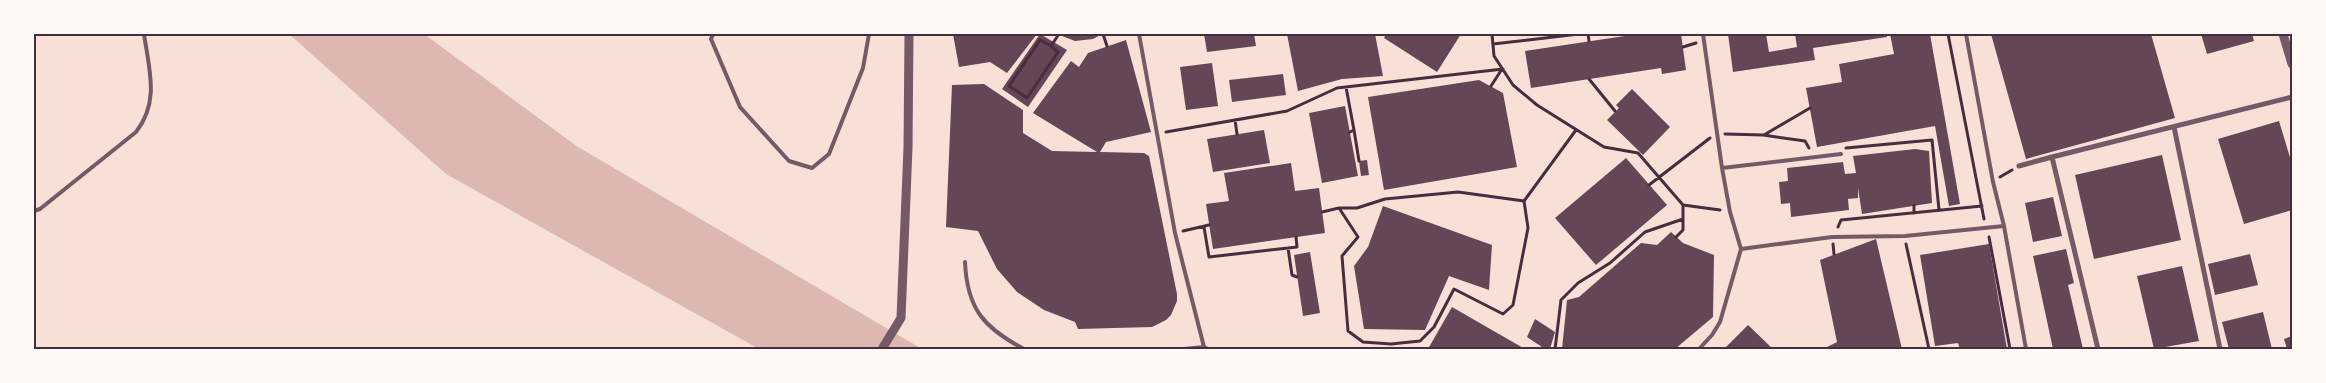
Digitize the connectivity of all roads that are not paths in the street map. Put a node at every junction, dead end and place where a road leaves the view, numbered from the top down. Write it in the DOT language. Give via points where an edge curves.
graph roads {
  1 [pos="144,34"];
  2 [pos="713,34"];
  3 [pos="869,34"];
  4 [pos="909,34"];
  5 [pos="1139,34"];
  6 [pos="1703,34"];
  7 [pos="1966,34"];
  8 [pos="2283,34"];
  9 [pos="2292,64"];
  10 [pos="2292,97"];
  11 [pos="2174,127"];
  12 [pos="1841,154"];
  13 [pos="2052,157"];
  14 [pos="2019,166"];
  15 [pos="1722,168"];
  16 [pos="34,211"];
  17 [pos="2004,226"];
  18 [pos="1742,249"];
  19 [pos="966,262"];
  20 [pos="1206,348"];
  21 [pos="882,349"];
  22 [pos="1024,349"];
  23 [pos="1184,349"];
  24 [pos="1699,349"];
  25 [pos="2026,349"];
  26 [pos="2098,349"];
  27 [pos="2220,349"];
  1 -- 16 [label="lane" via="152,93 145,121 136,132"];
  2 -- 3 [label="lane" via="711,39 740,107 789,161 812,168 830,154 862,68"];
  4 -- 21 [label="street" via="901,318"];
  5 -- 20 [label="lane" via="1175,233"];
  6 -- 15 [label="lane"];
  7 -- 17 [label="lane"];
  8 -- 9 [label="street"];
  10 -- 11 [label="street"];
  11 -- 13 [label="street"];
  11 -- 27 [label="street"];
  12 -- 15 [label="lane"];
  13 -- 14 [label="street"];
  13 -- 26 [label="street"];
  15 -- 18 [label="lane" via="1730,212"];
  17 -- 18 [label="lane" via="1904,236 1832,237"];
  17 -- 25 [label="lane"];
  18 -- 24 [label="lane" via="1720,322"];
  19 -- 22 [label="lane" via="966,280 976,310 987,325"];
  20 -- 23 [label="lane"];
}
